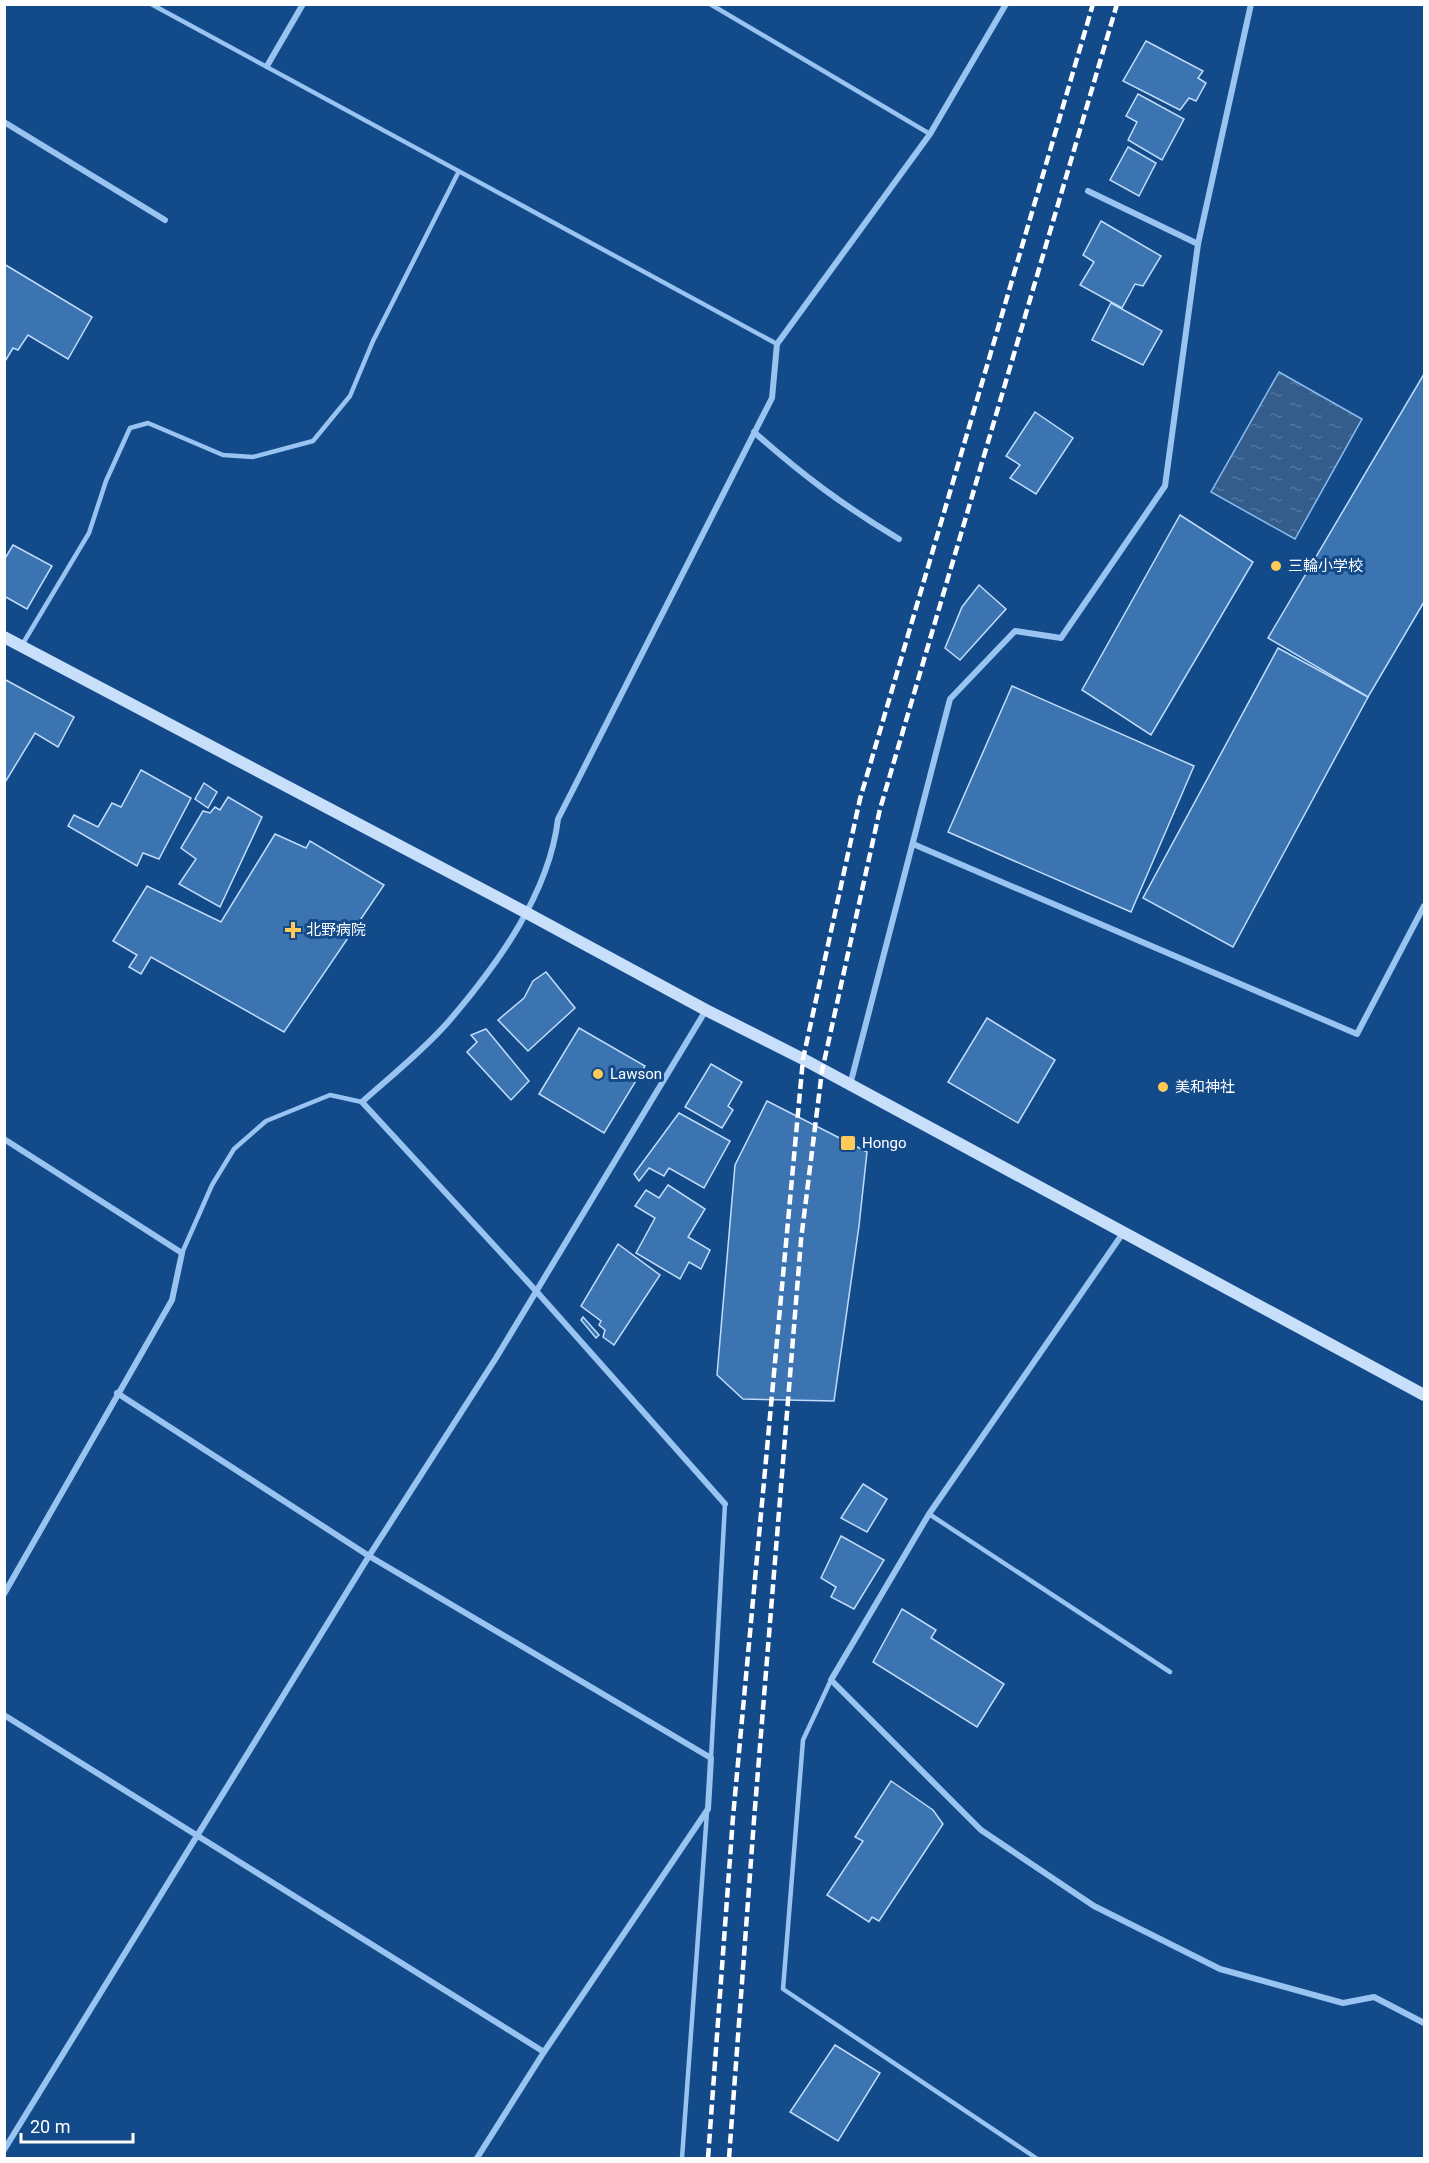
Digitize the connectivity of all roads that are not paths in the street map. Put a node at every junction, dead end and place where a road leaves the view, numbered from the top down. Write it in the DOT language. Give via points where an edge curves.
graph roads {
  1 [pos="151,4"];
  2 [pos="303,4"];
  3 [pos="710,4"];
  4 [pos="1006,4"];
  5 [pos="1251,4"];
  6 [pos="267,66"];
  7 [pos="4,122"];
  8 [pos="930,134"];
  9 [pos="458,173"];
  10 [pos="1088,191"];
  11 [pos="165,220"];
  12 [pos="1198,244"];
  13 [pos="777,344"];
  14 [pos="754,432"];
  15 [pos="899,539"];
  16 [pos="4,637"];
  17 [pos="22,646"];
  18 [pos="913,844"];
  19 [pos="1425,906"];
  20 [pos="525,912"];
  21 [pos="706,1010"];
  22 [pos="850,1086"];
  23 [pos="362,1102"];
  24 [pos="4,1139"];
  25 [pos="1123,1233"];
  26 [pos="182,1253"];
  27 [pos="537,1292"];
  28 [pos="117,1393"];
  29 [pos="1425,1395"];
  30 [pos="725,1504"];
  31 [pos="929,1514"];
  32 [pos="369,1556"];
  33 [pos="4,1594"];
  34 [pos="1170,1672"];
  35 [pos="831,1680"];
  36 [pos="4,1715"];
  37 [pos="711,1758"];
  38 [pos="708,1809"];
  39 [pos="197,1836"];
  40 [pos="1425,2023"];
  41 [pos="544,2052"];
  42 [pos="4,2150"];
  43 [pos="477,2158"];
  44 [pos="682,2158"];
  45 [pos="1036,2158"];
  1 -- 6 [label="lane"];
  2 -- 6 [label="street"];
  3 -- 8 [label="lane"];
  4 -- 8 [label="street"];
  5 -- 12 [label="street"];
  6 -- 9 [label="lane"];
  7 -- 11 [label="street"];
  8 -- 13 [label="street"];
  9 -- 13 [label="lane"];
  9 -- 17 [label="lane" via="373,341 350,396 313,441 254,457 224,455 148,423 130,428 106,481 89,533"];
  10 -- 12 [label="street"];
  12 -- 18 [label="street" via="1165,486 1061,638 1015,631 950,699"];
  13 -- 14 [label="street" via="772,398"];
  14 -- 15 [label="street" via="804,477"];
  14 -- 20 [label="street" via="558,819 554,849"];
  16 -- 17 [label="street"];
  17 -- 20 [label="street"];
  18 -- 19 [label="street" via="1357,1034"];
  18 -- 22 [label="street"];
  20 -- 21 [label="street"];
  20 -- 23 [label="street" via="498,957 448,1022"];
  21 -- 22 [label="street"];
  21 -- 27 [label="street"];
  22 -- 25 [label="street"];
  23 -- 26 [label="lane" via="330,1095 266,1121 234,1149 212,1185"];
  23 -- 27 [label="street"];
  24 -- 26 [label="street"];
  25 -- 29 [label="street"];
  25 -- 31 [label="street"];
  26 -- 28 [label="street" via="172,1300"];
  27 -- 30 [label="street"];
  27 -- 32 [label="street"];
  28 -- 32 [label="street"];
  28 -- 33 [label="street"];
  30 -- 37 [label="lane"];
  31 -- 34 [label="lane"];
  31 -- 35 [label="street"];
  32 -- 37 [label="street"];
  32 -- 39 [label="street"];
  35 -- 40 [label="street" via="981,1830 1094,1906 1220,1969 1343,2003 1374,1997"];
  35 -- 45 [label="lane" via="803,1740 783,1989"];
  36 -- 39 [label="street"];
  37 -- 38 [label="street"];
  38 -- 41 [label="street"];
  38 -- 44 [label="lane"];
  39 -- 41 [label="street"];
  39 -- 42 [label="street"];
  41 -- 43 [label="street"];
}
